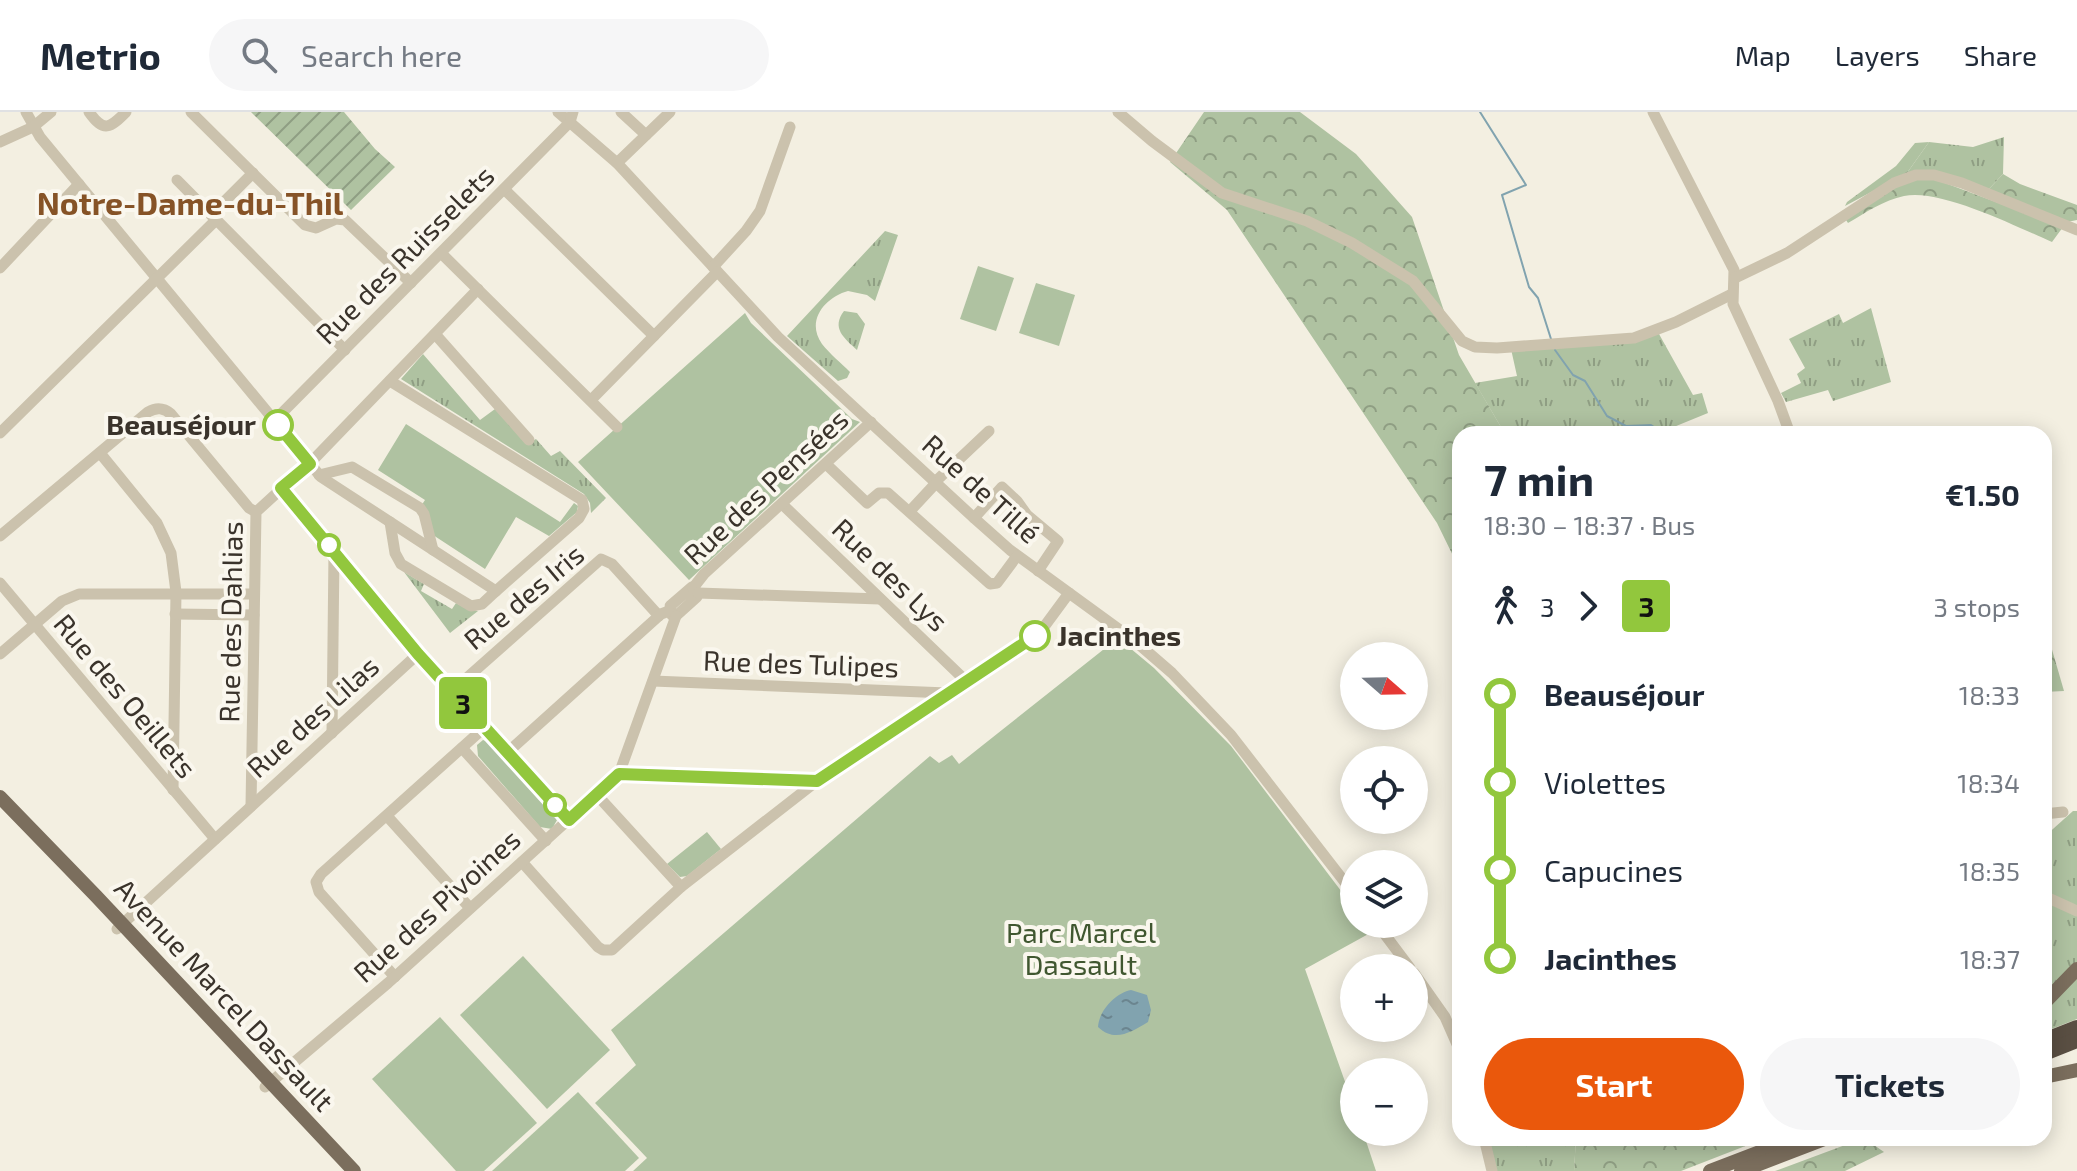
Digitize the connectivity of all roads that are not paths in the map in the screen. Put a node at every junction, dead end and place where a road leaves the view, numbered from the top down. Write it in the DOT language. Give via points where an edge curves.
graph roads {
  1 [pos="26,112"];
  2 [pos="51,112"];
  3 [pos="89,112"];
  4 [pos="126,112"];
  5 [pos="191,112"];
  6 [pos="558,112"];
  7 [pos="621,112"];
  8 [pos="670,112"];
  9 [pos="1118,112"];
  10 [pos="1653,112"];
  11 [pos="572,117"];
  12 [pos="33,127"];
  13 [pos="790,127"];
  14 [pos="646,135"];
  15 [pos="0,142"];
  16 [pos="617,163"];
  17 [pos="253,173"];
  18 [pos="177,180"];
  19 [pos="79,184"];
  20 [pos="504,189"];
  21 [pos="213,217"];
  22 [pos="2077,230"];
  23 [pos="441,253"];
  24 [pos="0,268"];
  25 [pos="715,270"];
  26 [pos="156,278"];
  27 [pos="1735,278"];
  28 [pos="411,283"];
  29 [pos="478,289"];
  30 [pos="1732,294"];
  31 [pos="435,334"];
  32 [pos="654,336"];
  33 [pos="345,350"];
  34 [pos="390,381"];
  35 [pos="591,400"];
  36 [pos="274,421"];
  37 [pos="871,422"];
  38 [pos="1787,426"];
  39 [pos="617,427"];
  40 [pos="989,431"];
  41 [pos="0,433"];
  42 [pos="529,440"];
  43 [pos="100,453"];
  44 [pos="310,464"];
  45 [pos="826,464"];
  46 [pos="319,475"];
  47 [pos="935,482"];
  48 [pos="281,488"];
  49 [pos="782,504"];
  50 [pos="910,511"];
  51 [pos="256,512"];
  52 [pos="974,518"];
  53 [pos="390,522"];
  54 [pos="0,536"];
  55 [pos="433,550"];
  56 [pos="334,551"];
  57 [pos="1017,556"];
  58 [pos="1038,571"];
  59 [pos="0,583"];
  60 [pos="496,591"];
  61 [pos="696,591"];
  62 [pos="176,592"];
  63 [pos="1069,593"];
  64 [pos="254,594"];
  65 [pos="880,599"];
  66 [pos="175,614"];
  67 [pos="668,614"];
  68 [pos="254,615"];
  69 [pos="35,625"];
  70 [pos="0,654"];
  71 [pos="418,654"];
  72 [pos="653,681"];
  73 [pos="966,681"];
  74 [pos="452,691"];
  75 [pos="948,693"];
  76 [pos="485,727"];
  77 [pos="332,733"];
  78 [pos="462,748"];
  79 [pos="508,752"];
  80 [pos="619,774"];
  81 [pos="817,781"];
  82 [pos="173,790"];
  83 [pos="597,795"];
  84 [pos="0,797"];
  85 [pos="251,806"];
  86 [pos="2063,812"];
  87 [pos="2052,813"];
  88 [pos="387,816"];
  89 [pos="569,820"];
  90 [pos="215,839"];
  91 [pos="546,841"];
  92 [pos="522,862"];
  93 [pos="1340,876"];
  94 [pos="681,887"];
  95 [pos="2052,900"];
  96 [pos="470,908"];
  97 [pos="2077,911"];
  98 [pos="119,926"];
  99 [pos="2077,969"];
  100 [pos="395,977"];
  101 [pos="1428,993"];
  102 [pos="2052,995"];
  103 [pos="2077,1028"];
  104 [pos="1452,1033"];
  105 [pos="2052,1038"];
  106 [pos="2077,1040"];
  107 [pos="2052,1050"];
  108 [pos="2077,1070"];
  109 [pos="2052,1075"];
  110 [pos="268,1084"];
  111 [pos="1486,1146"];
  112 [pos="1775,1146"];
  113 [pos="1806,1146"];
  114 [pos="343,1171"];
  115 [pos="354,1171"];
  116 [pos="1492,1171"];
  117 [pos="1710,1171"];
  118 [pos="1741,1171"];
  1 -- 12 [label="street"];
  2 -- 12 [label="street"];
  3 -- 4 [label="street" via="105,127"];
  5 -- 17 [label="street"];
  6 -- 11 [label="street, Rue de Tillé"];
  7 -- 14 [label="street"];
  8 -- 14 [label="street"];
  9 -- 30 [label="street" via="1222,193 1317,225 1411,279 1459,338 1475,347 1634,338"];
  10 -- 27 [label="street"];
  11 -- 16 [label="street, Rue de Tillé"];
  11 -- 20 [label="street, Rue des Ruisselets"];
  12 -- 15 [label="street"];
  12 -- 19 [label="street"];
  13 -- 25 [label="street" via="760,211"];
  14 -- 16 [label="street"];
  16 -- 25 [label="street, Rue de Tillé"];
  17 -- 21 [label="street"];
  17 -- 28 [label="street" via="307,227 339,218 348,222"];
  18 -- 21 [label="street"];
  19 -- 24 [label="street"];
  19 -- 26 [label="street"];
  20 -- 23 [label="street, Rue des Ruisselets"];
  20 -- 32 [label="street"];
  21 -- 26 [label="street"];
  21 -- 33 [label="street"];
  22 -- 27 [label="street" via="1962,183 1916,175"];
  23 -- 28 [label="street, Rue des Ruisselets"];
  23 -- 29 [label="street"];
  25 -- 32 [label="street"];
  25 -- 37 [label="street, Rue de Tillé" via="778,337"];
  26 -- 36 [label="street"];
  26 -- 41 [label="street"];
  27 -- 30 [label="street"];
  28 -- 33 [label="street, Rue des Ruisselets"];
  29 -- 31 [label="street, Rue des Dahlias"];
  29 -- 35 [label="street"];
  30 -- 38 [label="street"];
  31 -- 34 [label="street, Rue des Dahlias"];
  31 -- 42 [label="street"];
  32 -- 35 [label="street"];
  33 -- 36 [label="street, Rue des Ruisselets"];
  34 -- 44 [label="street, Rue des Dahlias"];
  34 -- 60 [label="street" via="580,498 584,506 579,518"];
  35 -- 39 [label="street"];
  36 -- 44 [label="street"];
  37 -- 45 [label="street, Rue des Pensées"];
  37 -- 47 [label="street, Rue de Tillé"];
  40 -- 47 [label="street"];
  43 -- 51 [label="street" via="148,412 165,410"];
  43 -- 54 [label="street"];
  43 -- 62 [label="street" via="161,529 171,553"];
  44 -- 46 [label="street"];
  44 -- 48 [label="street, Rue des Dahlias"];
  45 -- 49 [label="street, Rue des Pensées"];
  45 -- 50 [label="street" via="867,503 885,492"];
  46 -- 53 [label="street"];
  46 -- 55 [label="street" via="352,467 420,508"];
  47 -- 50 [label="street"];
  47 -- 52 [label="street, Rue de Tillé"];
  48 -- 51 [label="street, Rue des Dahlias"];
  48 -- 56 [label="street, Rue des Lilas"];
  49 -- 61 [label="street, Rue des Pensées" via="704,574"];
  49 -- 65 [label="street, Rue des Lys"];
  50 -- 57 [label="street" via="990,584 997,583"];
  51 -- 64 [label="street, Rue des Dahlias"];
  52 -- 57 [label="street, Rue de Tillé"];
  52 -- 58 [label="street" via="1002,487 1058,541"];
  53 -- 55 [label="street"];
  53 -- 60 [label="street" via="395,553 408,569 471,606"];
  55 -- 60 [label="street"];
  56 -- 71 [label="street, Rue des Lilas"];
  56 -- 77 [label="street"];
  57 -- 58 [label="street, Rue de Tillé"];
  58 -- 63 [label="street, Rue de Tillé"];
  59 -- 69 [label="street, Rue des Oeillets"];
  61 -- 65 [label="street"];
  61 -- 67 [label="street, Rue des Pensées" via="680,596"];
  62 -- 64 [label="street"];
  62 -- 66 [label="street"];
  62 -- 69 [label="street" via="79,594 62,601"];
  63 -- 73 [label="street" via="1041,631"];
  63 -- 93 [label="street, Rue de Tillé" via="1157,659 1219,721"];
  64 -- 68 [label="street, Rue des Dahlias"];
  65 -- 73 [label="street, Rue des Lys"];
  66 -- 68 [label="street"];
  66 -- 82 [label="street"];
  67 -- 72 [label="street, Rue des Pivoines"];
  67 -- 74 [label="street, Rue des Iris" via="601,559"];
  67 -- 79 [label="street, Rue des Pensées"];
  68 -- 85 [label="street, Rue des Dahlias"];
  69 -- 70 [label="street"];
  69 -- 82 [label="street, Rue des Oeillets"];
  71 -- 74 [label="street"];
  71 -- 77 [label="street, Rue des Lilas"];
  72 -- 75 [label="street, Rue des Tulipes"];
  72 -- 80 [label="street, Rue des Pivoines"];
  73 -- 75 [label="street"];
  74 -- 76 [label="street"];
  75 -- 81 [label="street"];
  76 -- 78 [label="street"];
  76 -- 79 [label="street"];
  77 -- 85 [label="street, Rue des Lilas"];
  78 -- 88 [label="street"];
  78 -- 91 [label="street"];
  79 -- 89 [label="street"];
  80 -- 81 [label="street"];
  80 -- 83 [label="street, Rue des Pivoines"];
  81 -- 94 [label="street"];
  82 -- 90 [label="street, Rue des Oeillets"];
  83 -- 89 [label="street, Rue des Pivoines"];
  83 -- 94 [label="street"];
  84 -- 98 [label="main road, Avenue Marcel Dassault"];
  85 -- 90 [label="street, Rue des Lilas"];
  86 -- 87 [label="street"];
  88 -- 96 [label="street"];
  88 -- 100 [label="street" via="316,884"];
  89 -- 91 [label="street, Rue des Pivoines"];
  90 -- 98 [label="street, Rue des Lilas"];
  91 -- 92 [label="street, Rue des Pivoines"];
  92 -- 94 [label="street" via="607,951"];
  92 -- 96 [label="street, Rue des Pivoines"];
  95 -- 97 [label="street"];
  96 -- 100 [label="street, Rue des Pivoines"];
  98 -- 110 [label="main road, Avenue Marcel Dassault"];
  99 -- 102 [label="main road"];
  100 -- 110 [label="street, Rue des Pivoines"];
  101 -- 104 [label="street"];
  103 -- 105 [label="highway"];
  106 -- 107 [label="highway"];
  108 -- 109 [label="main road"];
  110 -- 114 [label="main road, Avenue Marcel Dassault"];
  110 -- 115 [label="main road, Avenue Marcel Dassault"];
  111 -- 116 [label="street"];
  112 -- 117 [label="main road"];
  113 -- 118 [label="main road"];
}
